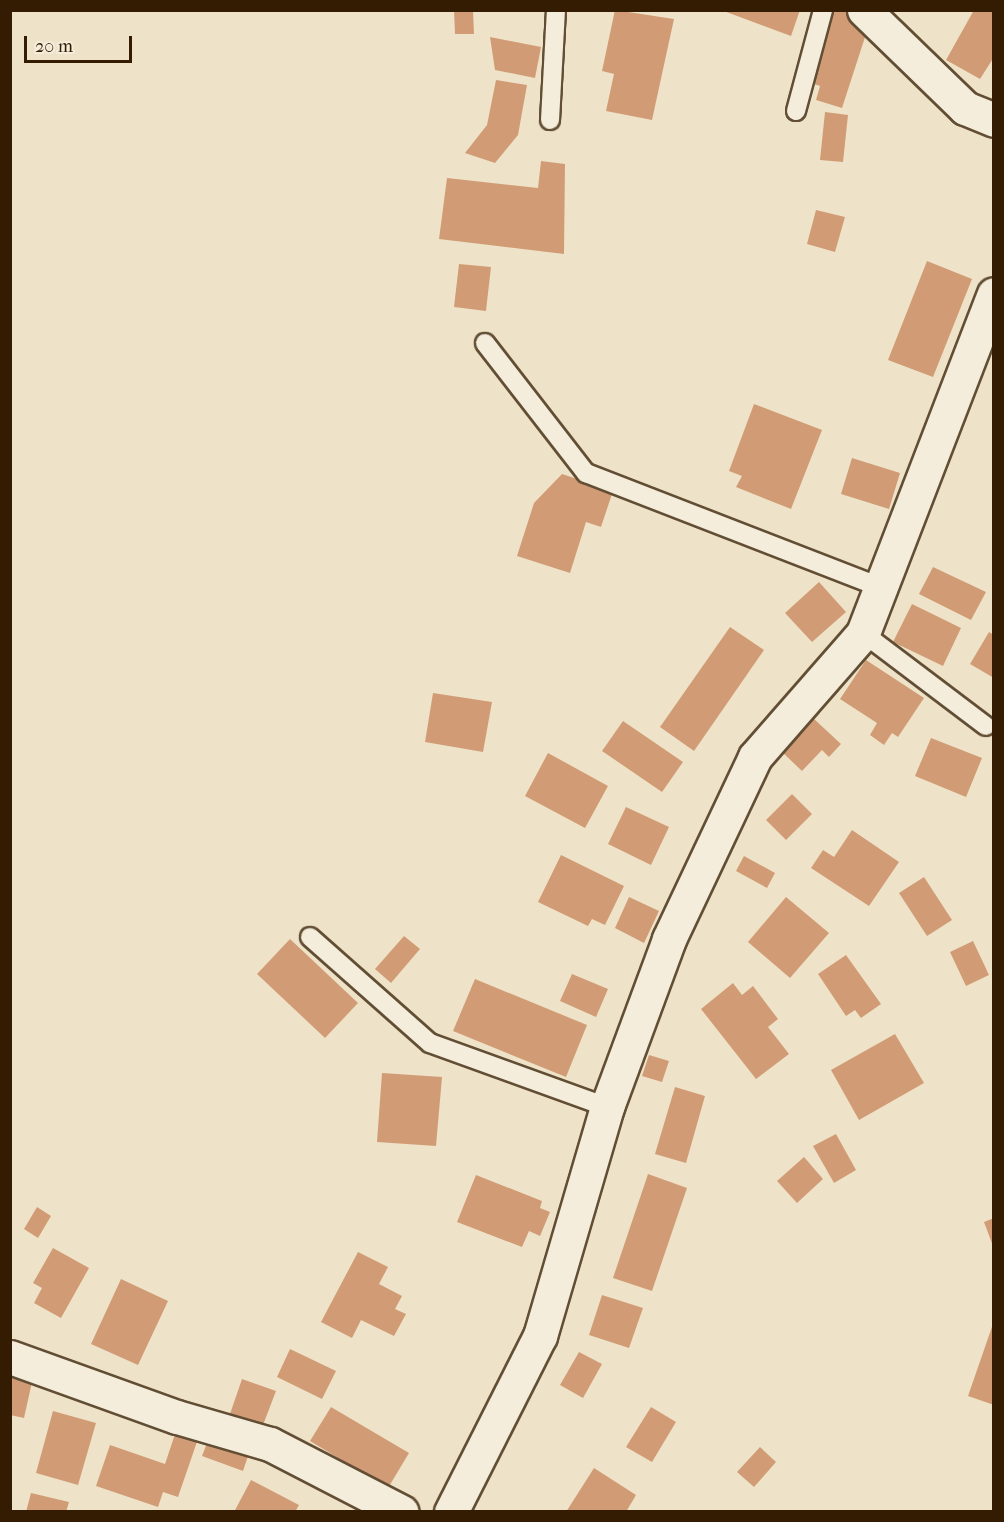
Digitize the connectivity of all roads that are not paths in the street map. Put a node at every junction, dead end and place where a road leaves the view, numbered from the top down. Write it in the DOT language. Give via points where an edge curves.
graph roads {
  1 [pos="556,10"];
  2 [pos="823,10"];
  3 [pos="864,10"];
  4 [pos="796,111"];
  5 [pos="550,120"];
  6 [pos="993,120"];
  7 [pos="993,294"];
  8 [pos="485,343"];
  9 [pos="883,588"];
  10 [pos="863,633"];
  11 [pos="986,726"];
  12 [pos="310,937"];
  13 [pos="607,1107"];
  14 [pos="10,1358"];
  15 [pos="402,1512"];
  16 [pos="451,1512"];
  1 -- 5 [label="lane"];
  2 -- 4 [label="lane"];
  3 -- 6 [label="street" via="965,108"];
  7 -- 9 [label="street"];
  8 -- 9 [label="lane" via="586,473"];
  9 -- 10 [label="street"];
  10 -- 11 [label="lane"];
  10 -- 13 [label="street" via="755,757 669,939"];
  12 -- 13 [label="lane" via="430,1043"];
  13 -- 16 [label="street" via="540,1336"];
  14 -- 15 [label="street" via="177,1417 270,1444"];
}
